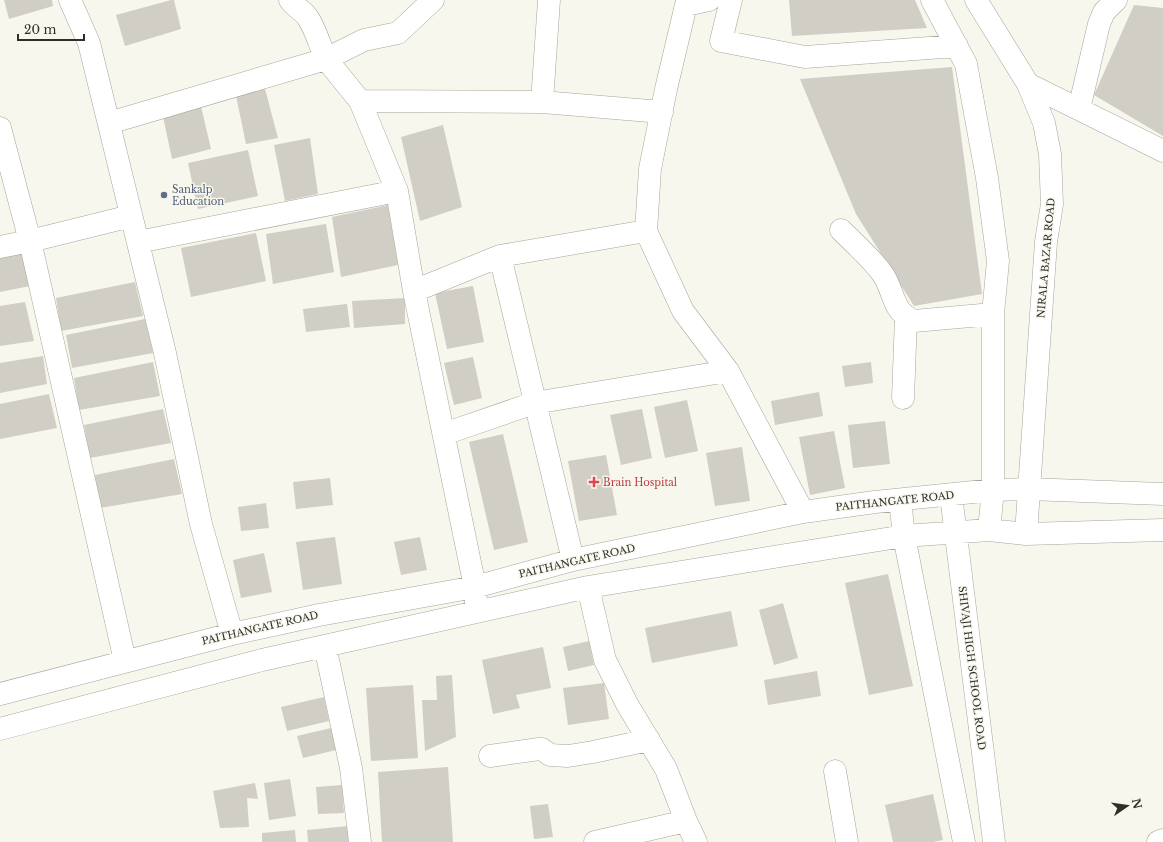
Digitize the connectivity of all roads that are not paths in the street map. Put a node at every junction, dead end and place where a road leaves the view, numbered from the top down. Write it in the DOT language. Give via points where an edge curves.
graph roads {
  1 [pos="70,0"];
  2 [pos="290,0"];
  3 [pos="433,0"];
  4 [pos="549,0"];
  5 [pos="709,0"];
  6 [pos="731,0"];
  7 [pos="932,0"];
  8 [pos="976,0"];
  9 [pos="1116,0"];
  10 [pos="956,46"];
  11 [pos="326,59"];
  12 [pos="1028,84"];
  13 [pos="360,101"];
  14 [pos="542,102"];
  15 [pos="1079,109"];
  16 [pos="662,112"];
  17 [pos="109,123"];
  18 [pos="0,128"];
  19 [pos="1163,151"];
  20 [pos="397,191"];
  21 [pos="131,216"];
  22 [pos="841,230"];
  23 [pos="646,231"];
  24 [pos="30,241"];
  25 [pos="138,242"];
  26 [pos="0,246"];
  27 [pos="500,256"];
  28 [pos="414,291"];
  29 [pos="993,314"];
  30 [pos="906,317"];
  31 [pos="728,371"];
  32 [pos="903,398"];
  33 [pos="534,403"];
  34 [pos="444,434"];
  35 [pos="1028,489"];
  36 [pos="993,490"];
  37 [pos="1163,494"];
  38 [pos="951,495"];
  39 [pos="900,500"];
  40 [pos="803,512"];
  41 [pos="989,530"];
  42 [pos="1163,530"];
  43 [pos="955,533"];
  44 [pos="1026,534"];
  45 [pos="904,536"];
  46 [pos="573,560"];
  47 [pos="475,587"];
  48 [pos="588,587"];
  49 [pos="478,613"];
  50 [pos="232,634"];
  51 [pos="325,646"];
  52 [pos="125,661"];
  53 [pos="0,694"];
  54 [pos="0,729"];
  55 [pos="649,740"];
  56 [pos="490,756"];
  57 [pos="835,771"];
  58 [pos="686,822"];
  59 [pos="1163,840"];
  60 [pos="360,842"];
  61 [pos="595,842"];
  62 [pos="696,842"];
  63 [pos="847,842"];
  64 [pos="964,842"];
  65 [pos="994,842"];
  66 [pos="1158,842"];
  1 -- 17 [label="street" via="89,43"];
  2 -- 11 [label="street" via="295,8 307,17"];
  3 -- 11 [label="street" via="398,33 364,40"];
  4 -- 14 [label="street"];
  5 -- 16 [label="street" via="686,5"];
  6 -- 10 [label="street" via="721,41 805,57"];
  7 -- 10 [label="street"];
  8 -- 12 [label="street, NIRALA BAZAR ROAD"];
  9 -- 15 [label="street" via="1104,12 1099,24"];
  10 -- 29 [label="street" via="966,64 995,238 998,261"];
  11 -- 13 [label="street"];
  11 -- 17 [label="street"];
  12 -- 15 [label="street"];
  12 -- 35 [label="street, NIRALA BAZAR ROAD" via="1044,123 1050,154 1052,204 1046,242"];
  13 -- 14 [label="street"];
  13 -- 20 [label="street"];
  14 -- 16 [label="street"];
  15 -- 19 [label="street"];
  16 -- 23 [label="street" via="650,169"];
  17 -- 21 [label="street"];
  18 -- 24 [label="street"];
  20 -- 25 [label="street"];
  20 -- 28 [label="street"];
  21 -- 24 [label="street"];
  21 -- 25 [label="street"];
  22 -- 30 [label="street" via="884,275 900,312"];
  23 -- 27 [label="street"];
  23 -- 31 [label="street" via="683,311"];
  24 -- 26 [label="street"];
  24 -- 52 [label="street"];
  25 -- 50 [label="street" via="165,353 201,524"];
  27 -- 28 [label="street"];
  27 -- 33 [label="street"];
  28 -- 34 [label="street"];
  29 -- 30 [label="street" via="914,321"];
  29 -- 36 [label="street"];
  30 -- 32 [label="street"];
  31 -- 33 [label="street"];
  31 -- 40 [label="street"];
  33 -- 34 [label="street"];
  33 -- 46 [label="street"];
  34 -- 47 [label="street"];
  35 -- 36 [label="street, PAITHANGATE ROAD"];
  35 -- 37 [label="street, PAITHANGATE ROAD"];
  35 -- 44 [label="street, NIRALA BAZAR ROAD"];
  36 -- 38 [label="street, PAITHANGATE ROAD"];
  36 -- 41 [label="street"];
  38 -- 39 [label="street, PAITHANGATE ROAD"];
  38 -- 43 [label="street, SHIVAJI HIGH SCHOOL ROAD"];
  39 -- 40 [label="street, PAITHANGATE ROAD"];
  39 -- 45 [label="street"];
  40 -- 46 [label="street, PAITHANGATE ROAD"];
  41 -- 43 [label="street"];
  41 -- 44 [label="street"];
  42 -- 44 [label="street"];
  43 -- 45 [label="street"];
  43 -- 65 [label="street, SHIVAJI HIGH SCHOOL ROAD"];
  45 -- 48 [label="street"];
  45 -- 64 [label="street"];
  46 -- 47 [label="street, PAITHANGATE ROAD"];
  47 -- 49 [label="street"];
  47 -- 50 [label="street, PAITHANGATE ROAD" via="319,615"];
  48 -- 49 [label="street"];
  48 -- 55 [label="street" via="605,660"];
  49 -- 51 [label="street"];
  50 -- 52 [label="street, PAITHANGATE ROAD"];
  51 -- 54 [label="street"];
  51 -- 60 [label="street" via="351,768"];
  52 -- 53 [label="street, PAITHANGATE ROAD"];
  55 -- 56 [label="street" via="568,756 554,756 539,749"];
  55 -- 58 [label="street" via="666,769"];
  57 -- 63 [label="street"];
  58 -- 61 [label="street"];
  58 -- 62 [label="street"];
  59 -- 66 [label="street"];
}
